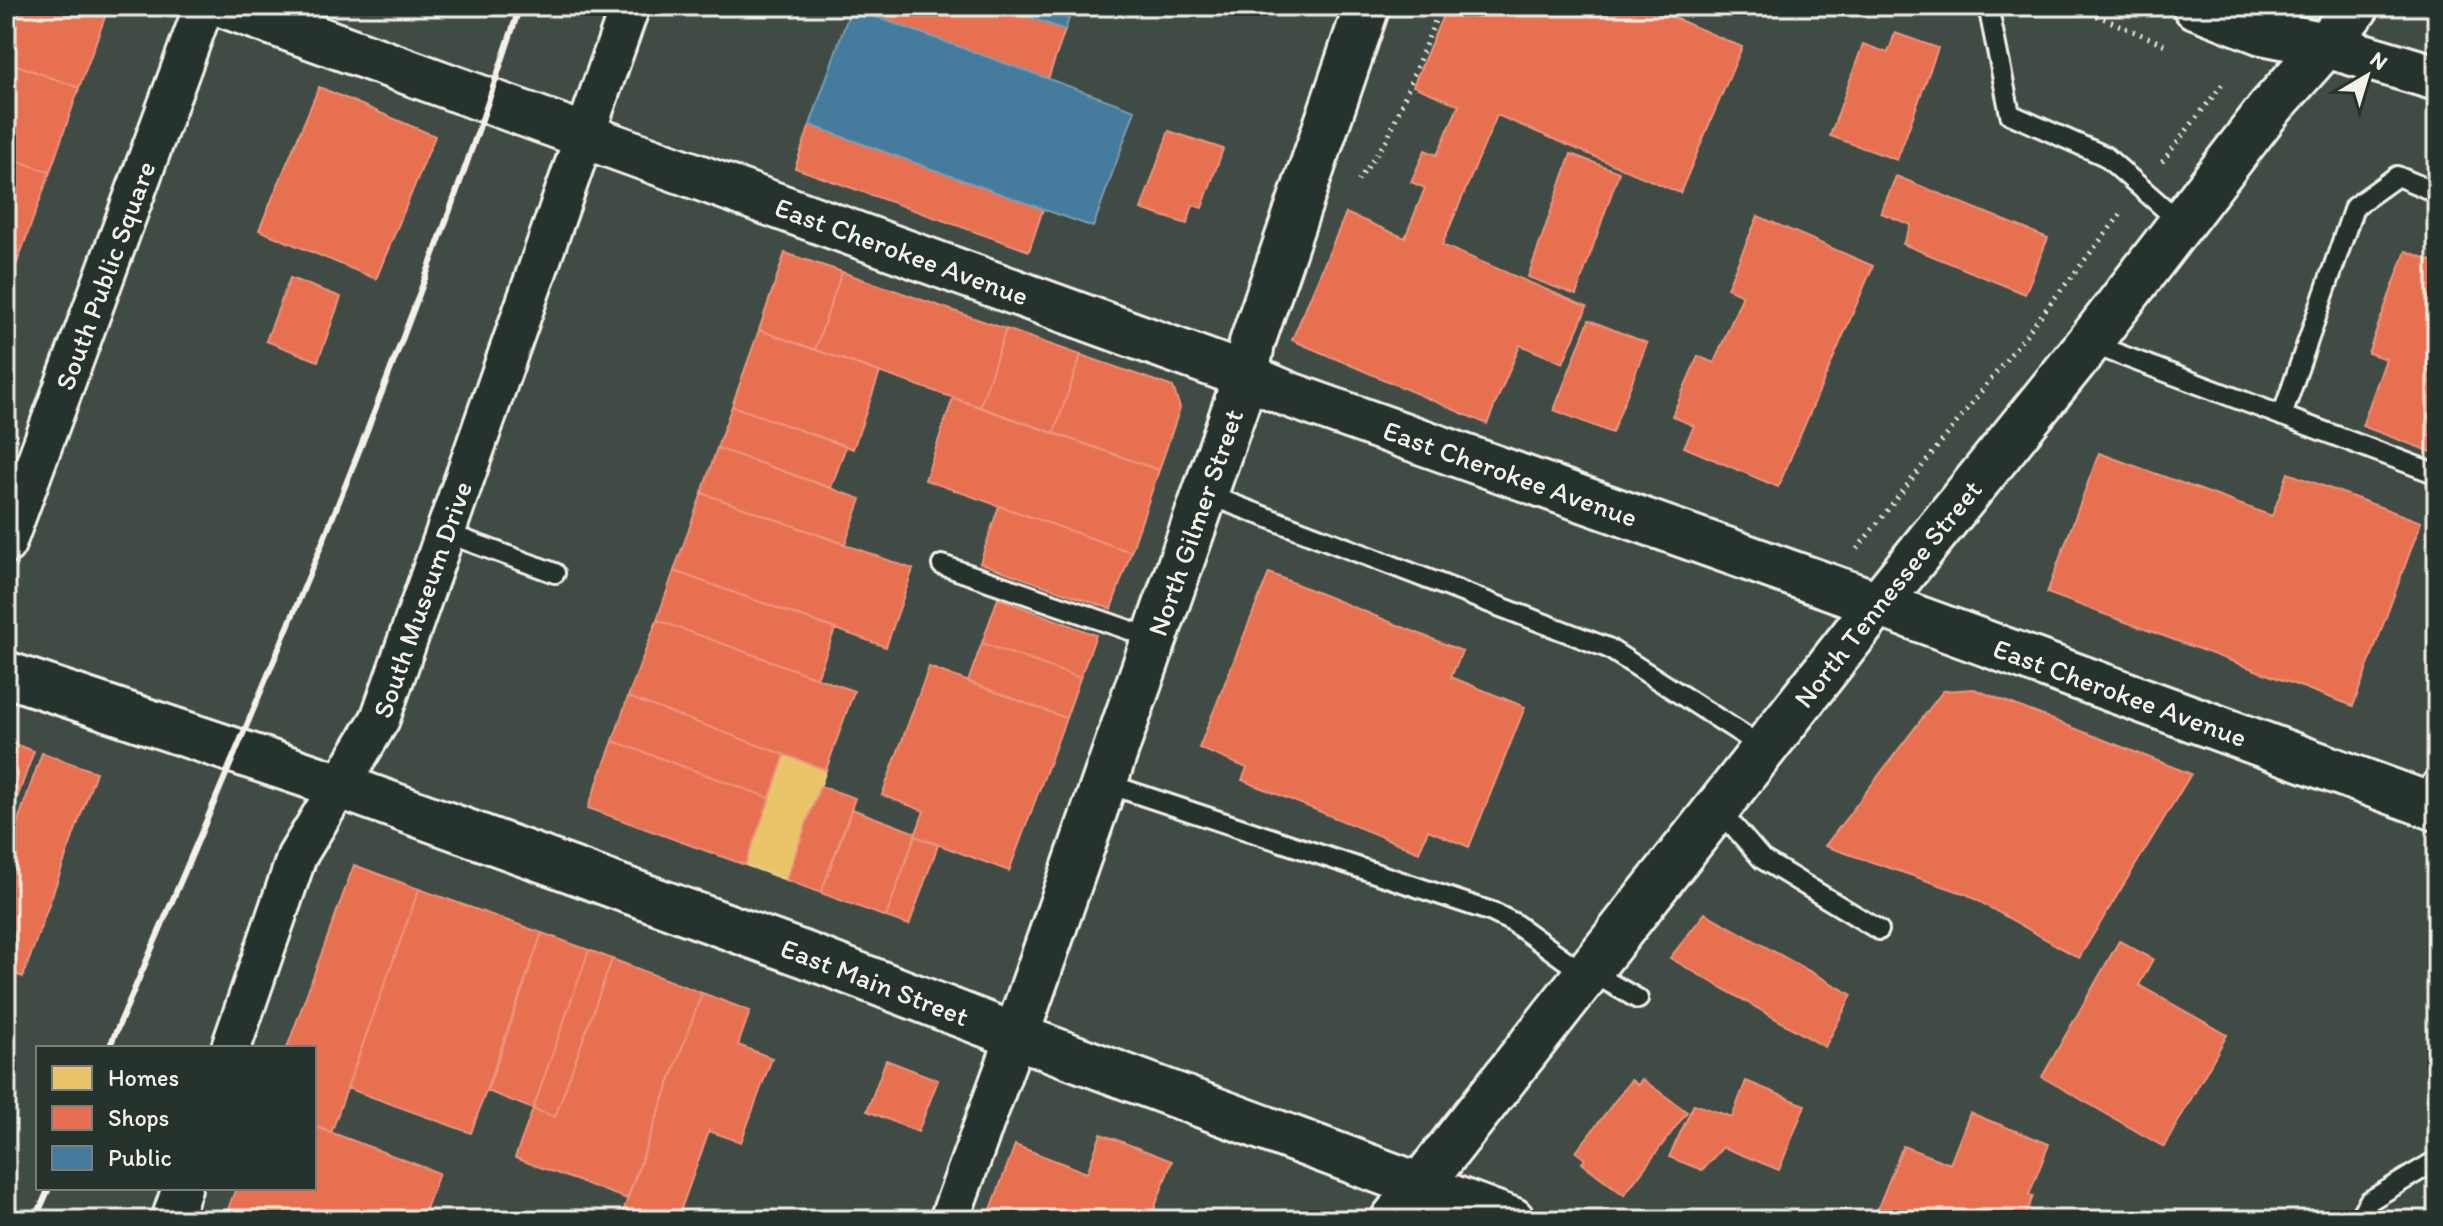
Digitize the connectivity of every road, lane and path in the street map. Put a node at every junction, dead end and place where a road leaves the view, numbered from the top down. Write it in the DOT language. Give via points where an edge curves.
graph roads {
  1 [pos="204,6"];
  2 [pos="227,6"];
  3 [pos="630,6"];
  4 [pos="1441,6"];
  5 [pos="1988,6"];
  6 [pos="2074,6"];
  7 [pos="2195,6"];
  8 [pos="2357,6"];
  9 [pos="1360,11"];
  10 [pos="2326,45"];
  11 [pos="2172,48"];
  12 [pos="2437,78"];
  13 [pos="2225,81"];
  14 [pos="584,136"];
  15 [pos="2141,188"];
  16 [pos="1351,192"];
  17 [pos="2437,193"];
  18 [pos="2181,223"];
  19 [pos="2089,343"];
  20 [pos="1246,376"];
  21 [pos="2282,416"];
  22 [pos="2437,474"];
  23 [pos="1206,494"];
  24 [pos="446,533"];
  25 [pos="6,544"];
  26 [pos="1855,551"];
  27 [pos="942,565"];
  28 [pos="555,573"];
  29 [pos="1878,604"];
  30 [pos="1155,639"];
  31 [pos="6,674"];
  32 [pos="1764,748"];
  33 [pos="1105,783"];
  34 [pos="340,786"];
  35 [pos="2431,795"];
  36 [pos="1718,808"];
  37 [pos="1879,930"];
  38 [pos="1588,973"];
  39 [pos="1638,999"];
  40 [pos="1016,1036"];
  41 [pos="232,1046"];
  42 [pos="2437,1160"];
  43 [pos="1421,1185"];
  44 [pos="181,1190"];
  45 [pos="171,1220"];
  46 [pos="949,1220"];
  47 [pos="1393,1220"];
  48 [pos="1512,1220"];
  49 [pos="2357,1220"];
  1 -- 25 [label="street, South Public Square"];
  2 -- 14 [label="main road, East Cherokee Avenue"];
  3 -- 14 [label="street, South Museum Drive"];
  4 -- 16 [label="path" via="1388,138"];
  5 -- 15 [label="lane" via="2010,114 2105,156"];
  6 -- 11 [label="path"];
  7 -- 10 [label="main road" via="2262,32"];
  8 -- 10 [label="main road, North Tennessee Street"];
  9 -- 20 [label="main road, North Gilmer Street" via="1252,343"];
  10 -- 12 [label="main road"];
  10 -- 18 [label="main road, North Tennessee Street"];
  13 -- 15 [label="path"];
  14 -- 20 [label="main road, East Cherokee Avenue"];
  14 -- 24 [label="street, South Museum Drive"];
  15 -- 18 [label="lane"];
  15 -- 26 [label="path"];
  17 -- 21 [label="lane" via="2397,176 2354,207"];
  18 -- 19 [label="main road, North Tennessee Street"];
  19 -- 21 [label="lane"];
  19 -- 29 [label="main road, North Tennessee Street"];
  20 -- 23 [label="main road, North Gilmer Street"];
  20 -- 29 [label="main road, East Cherokee Avenue"];
  21 -- 22 [label="lane"];
  23 -- 30 [label="main road, North Gilmer Street"];
  23 -- 32 [label="lane" via="1608,648"];
  24 -- 28 [label="lane"];
  24 -- 34 [label="street, South Museum Drive" via="380,719"];
  27 -- 30 [label="lane"];
  29 -- 32 [label="main road, North Tennessee Street"];
  29 -- 35 [label="main road, East Cherokee Avenue"];
  30 -- 33 [label="main road, North Gilmer Street"];
  31 -- 34 [label="main road, East Main Street"];
  32 -- 36 [label="main road, North Tennessee Street"];
  33 -- 38 [label="lane" via="1492,912"];
  33 -- 40 [label="main road, North Gilmer Street"];
  34 -- 40 [label="main road, East Main Street"];
  34 -- 41 [label="street, South Museum Drive" via="297,856"];
  36 -- 37 [label="lane" via="1762,859"];
  36 -- 38 [label="main road, North Tennessee Street"];
  38 -- 39 [label="lane"];
  38 -- 43 [label="main road, North Tennessee Street"];
  40 -- 43 [label="main road, East Main Street"];
  40 -- 46 [label="street"];
  42 -- 49 [label="lane" via="2369,1201"];
  43 -- 47 [label="main road, North Tennessee Street"];
  43 -- 48 [label="main road, East Main Street"];
  44 -- 45 [label="street"];
}
